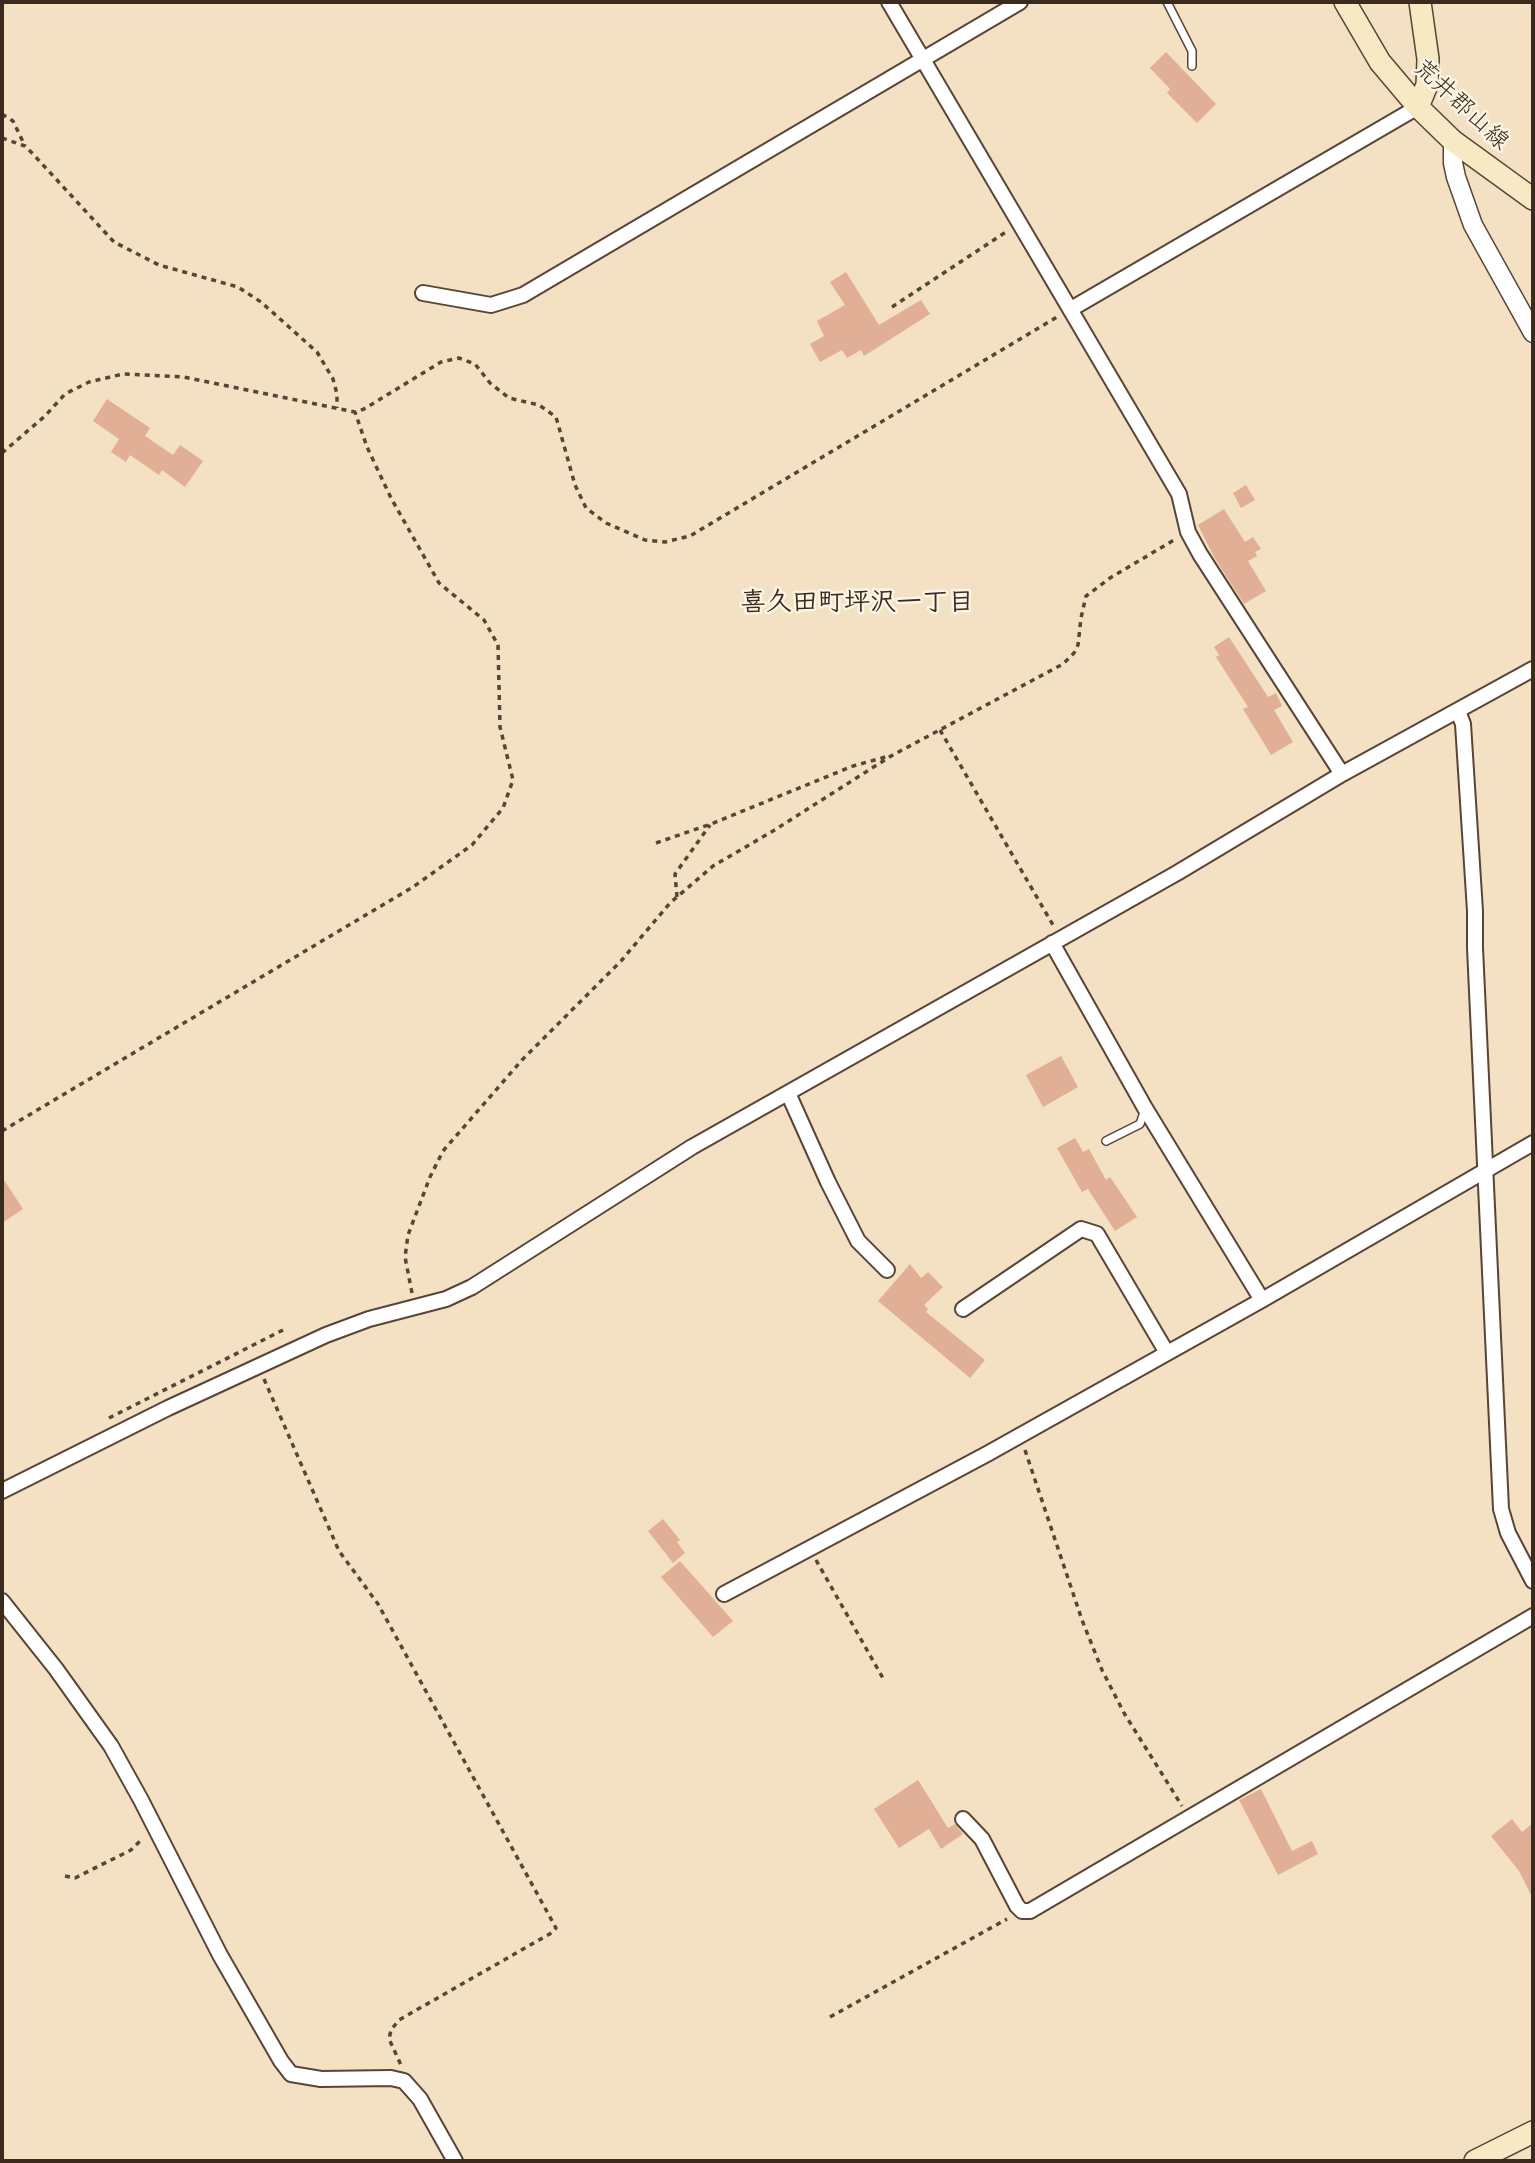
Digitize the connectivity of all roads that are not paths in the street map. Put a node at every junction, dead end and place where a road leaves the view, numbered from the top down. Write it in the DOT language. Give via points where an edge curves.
graph roads {
  1 [pos="889,2"];
  2 [pos="1020,2"];
  3 [pos="1167,2"];
  4 [pos="1345,2"];
  5 [pos="1420,2"];
  6 [pos="922,58"];
  7 [pos="1192,66"];
  8 [pos="1418,107"];
  9 [pos="1453,141"];
  10 [pos="1533,199"];
  11 [pos="423,293"];
  12 [pos="1071,309"];
  13 [pos="1533,333"];
  14 [pos="1533,670"];
  15 [pos="1458,711"];
  16 [pos="1342,774"];
  17 [pos="1056,940"];
  18 [pos="788,1093"];
  19 [pos="1145,1108"];
  20 [pos="1106,1142"];
  21 [pos="1533,1143"];
  22 [pos="1486,1171"];
  23 [pos="887,1270"];
  24 [pos="1262,1300"];
  25 [pos="963,1309"];
  26 [pos="1167,1353"];
  27 [pos="2,1491"];
  28 [pos="1533,1581"];
  29 [pos="724,1594"];
  30 [pos="2,1601"];
  31 [pos="1533,1616"];
  32 [pos="963,1819"];
  33 [pos="1533,2132"];
  34 [pos="455,2161"];
  35 [pos="1475,2161"];
  1 -- 6 [label="street"];
  2 -- 6 [label="street"];
  3 -- 7 [label="lane" via="1192,51"];
  4 -- 8 [label="main road, 荒井郡山線" via="1380,62"];
  5 -- 8 [label="main road" via="1428,59 1427,85"];
  6 -- 11 [label="street" via="523,295 491,305"];
  6 -- 12 [label="street"];
  8 -- 9 [label="main road, 荒井郡山線"];
  8 -- 12 [label="street"];
  9 -- 10 [label="main road, 荒井郡山線"];
  9 -- 13 [label="street" via="1452,163 1473,225"];
  12 -- 16 [label="street" via="1179,494 1188,532 1200,554"];
  14 -- 15 [label="street"];
  15 -- 16 [label="street"];
  15 -- 22 [label="street" via="1467,783"];
  16 -- 17 [label="street"];
  17 -- 18 [label="street"];
  17 -- 19 [label="street"];
  18 -- 23 [label="street" via="858,1241"];
  18 -- 27 [label="street" via="692,1147 472,1287 446,1299 369,1319 258,1366"];
  19 -- 20 [label="lane" via="1140,1124"];
  19 -- 24 [label="street"];
  21 -- 22 [label="street"];
  22 -- 24 [label="street"];
  22 -- 28 [label="street" via="1501,1509"];
  24 -- 26 [label="street"];
  25 -- 26 [label="street" via="1081,1228 1097,1234"];
  26 -- 29 [label="street"];
  30 -- 34 [label="street" via="111,1746 220,1955 291,2074 404,2081 420,2099"];
  31 -- 32 [label="street" via="1034,1909 1022,1911 1017,1906 982,1839"];
  33 -- 35 [label="main road"];
}
